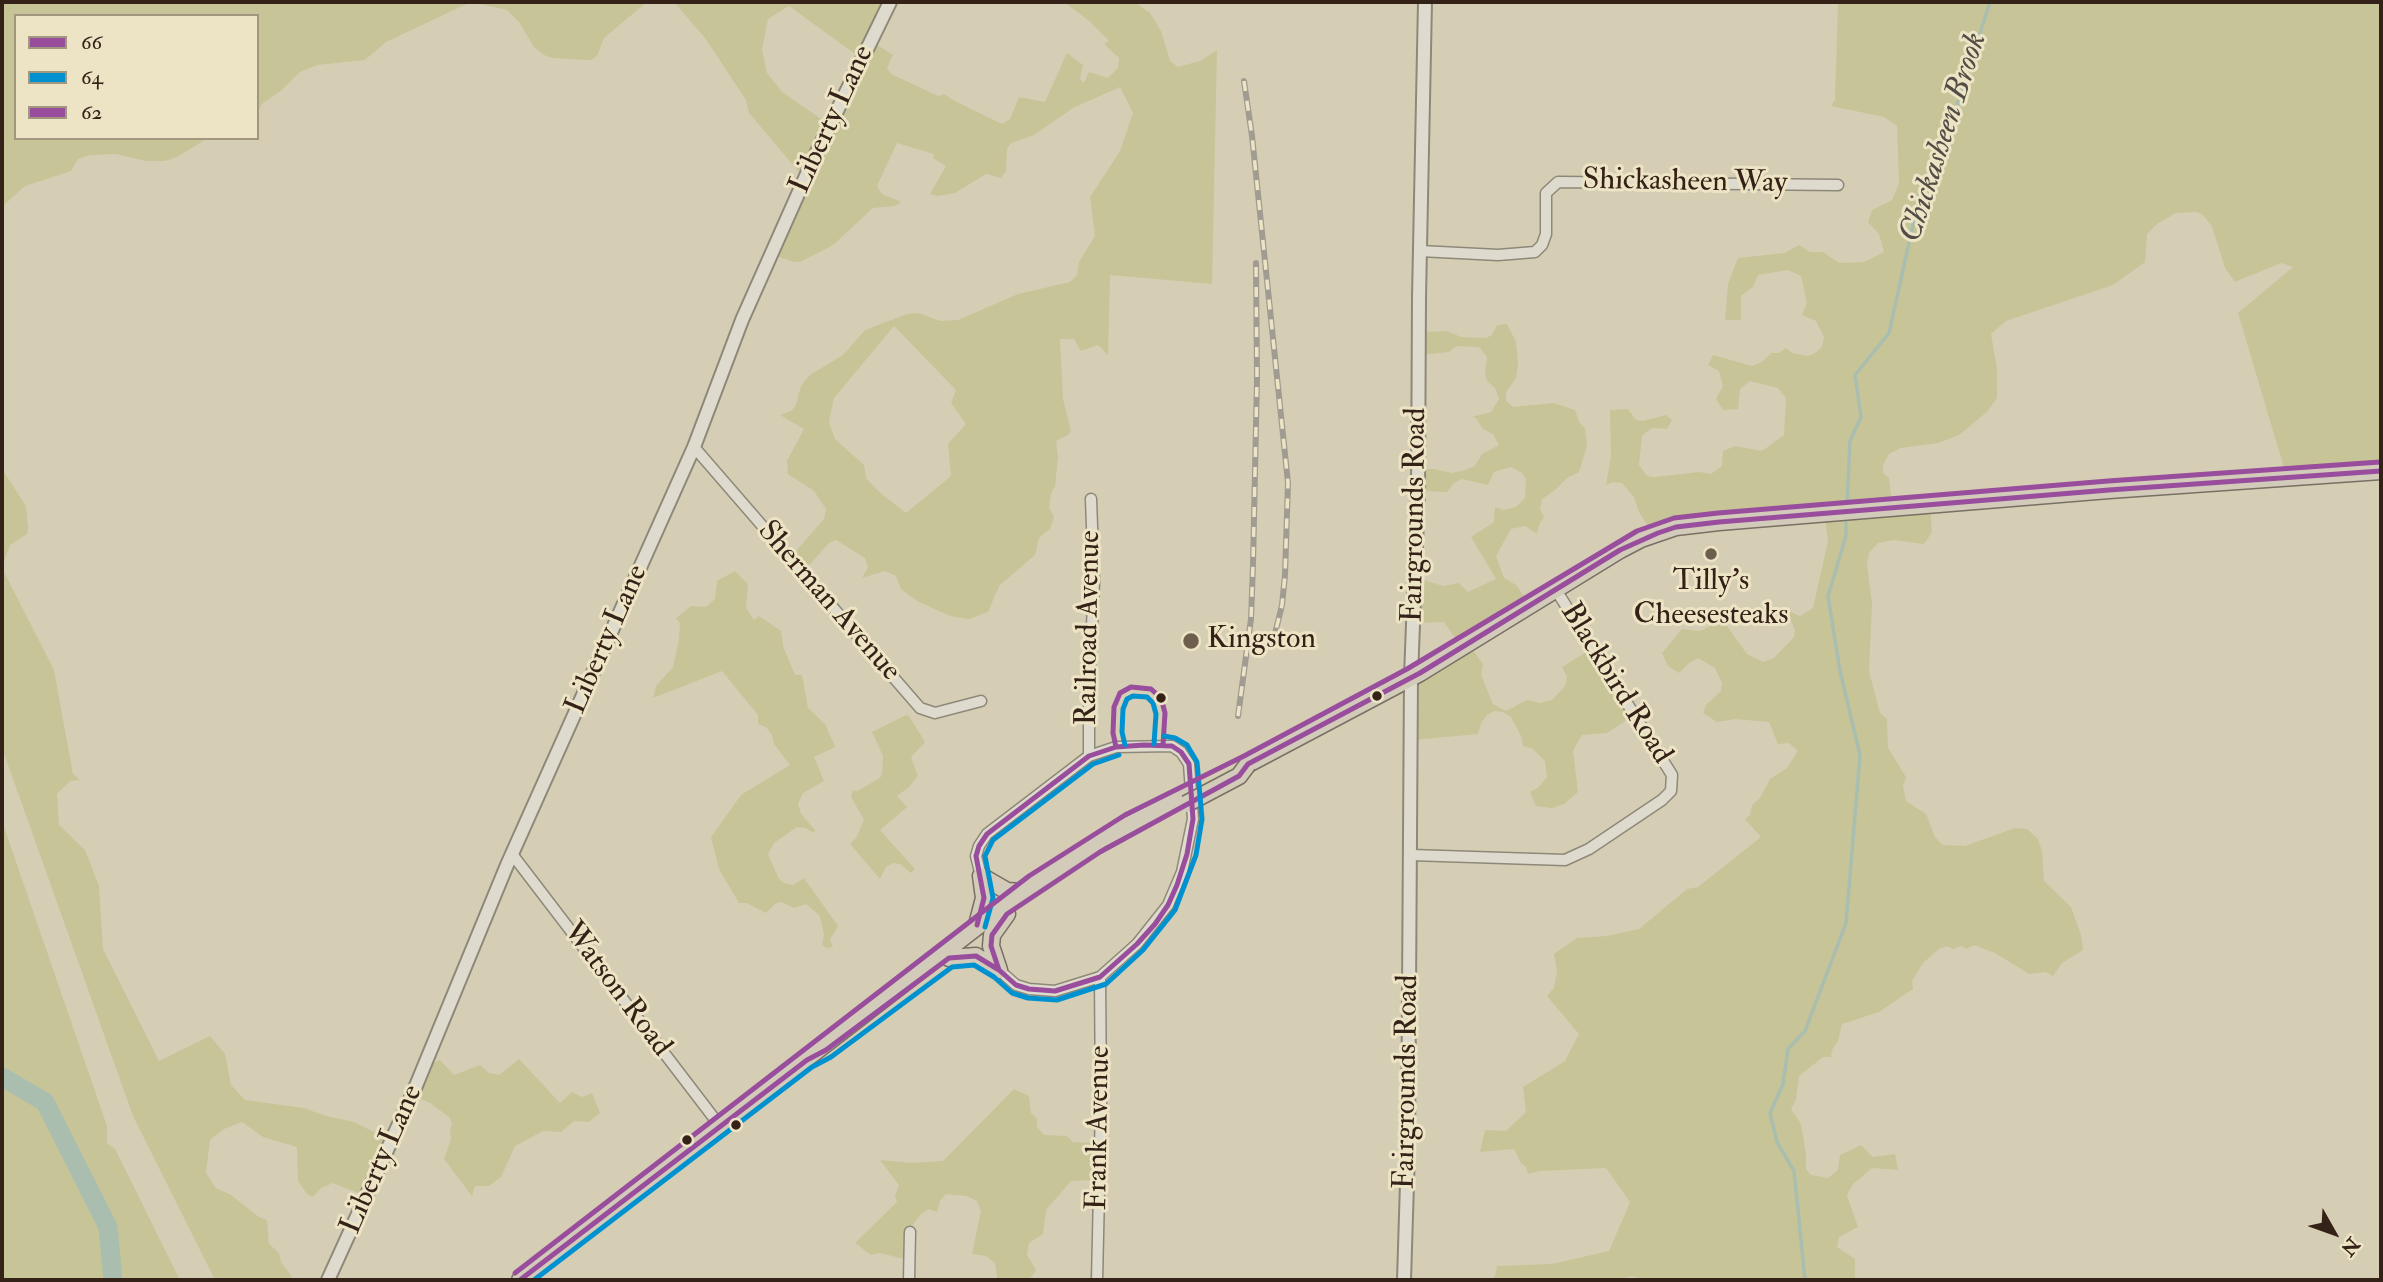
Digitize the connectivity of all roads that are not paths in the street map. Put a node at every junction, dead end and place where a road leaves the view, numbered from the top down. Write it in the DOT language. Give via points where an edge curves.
graph roads {
  1 [pos="890,2"];
  2 [pos="1425,2"];
  3 [pos="1838,185"];
  4 [pos="1420,251"];
  5 [pos="694,447"];
  6 [pos="2381,471"];
  7 [pos="1091,499"];
  8 [pos="1556,590"];
  9 [pos="1412,677"];
  10 [pos="981,701"];
  11 [pos="1089,756"];
  12 [pos="1186,799"];
  13 [pos="512,854"];
  14 [pos="1411,855"];
  15 [pos="981,876"];
  16 [pos="1022,892"];
  17 [pos="1007,914"];
  18 [pos="977,925"];
  19 [pos="949,958"];
  20 [pos="999,970"];
  21 [pos="1100,977"];
  22 [pos="807,1059"];
  23 [pos="720,1126"];
  24 [pos="910,1232"];
  25 [pos="328,1280"];
  26 [pos="520,1280"];
  27 [pos="909,1280"];
  28 [pos="1097,1280"];
  29 [pos="1404,1280"];
  1 -- 5 [label="street, Liberty Lane" via="742,320"];
  2 -- 4 [label="street, Fairgrounds Road"];
  3 -- 4 [label="street, Shickasheen Way" via="1558,182 1546,193 1546,234 1535,252"];
  4 -- 9 [label="street, Fairgrounds Road"];
  5 -- 10 [label="street, Sherman Avenue" via="920,708 935,713"];
  5 -- 13 [label="street, Liberty Lane"];
  6 -- 8 [label="main road" via="1676,527 1620,550"];
  7 -- 11 [label="street, Railroad Avenue" via="1094,582"];
  8 -- 9 [label="main road"];
  8 -- 14 [label="street, Blackbird Road" via="1672,775 1671,791 1589,849 1565,860"];
  9 -- 12 [label="main road"];
  9 -- 14 [label="street, Fairgrounds Road"];
  11 -- 15 [label="street" via="987,834 976,856"];
  11 -- 21 [label="street" via="1116,747 1172,746 1189,764 1193,820 1187,854 1168,905 1137,944"];
  12 -- 16 [label="main road" via="1100,840"];
  12 -- 17 [label="main road"];
  13 -- 23 [label="street, Watson Road"];
  13 -- 25 [label="street, Liberty Lane" via="413,1093"];
  14 -- 29 [label="street, Fairgrounds Road"];
  15 -- 16 [label="main road" via="1007,891"];
  15 -- 18 [label="main road" via="984,898"];
  16 -- 18 [label="main road"];
  17 -- 19 [label="main road"];
  17 -- 20 [label="main road" via="992,935"];
  18 -- 22 [label="main road"];
  19 -- 20 [label="main road" via="976,956"];
  19 -- 22 [label="main road" via="826,1050"];
  20 -- 21 [label="street" via="1016,985 1055,991"];
  21 -- 28 [label="street, Frank Avenue"];
  22 -- 23 [label="main road"];
  23 -- 26 [label="main road"];
  24 -- 27 [label="street"];
}
